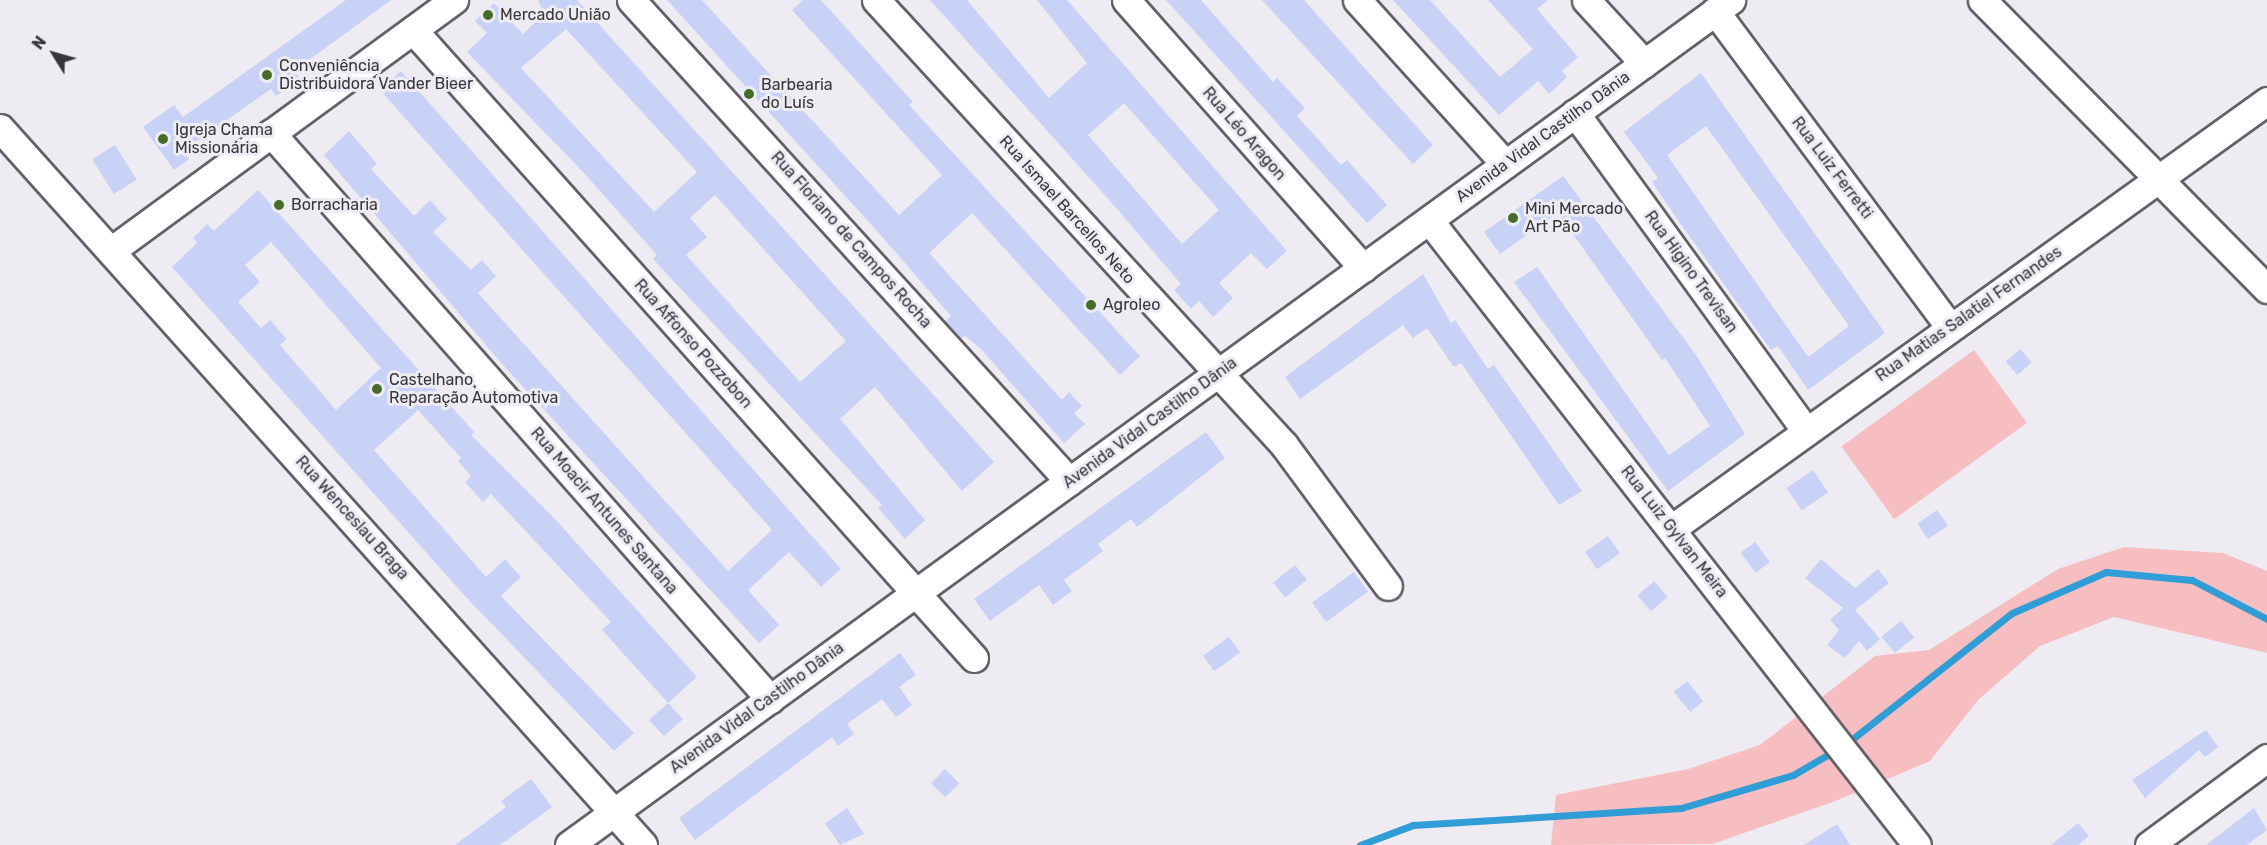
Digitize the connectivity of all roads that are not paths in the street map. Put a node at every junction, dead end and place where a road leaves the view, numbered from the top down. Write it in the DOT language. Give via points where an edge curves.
graph roads {
  1 [pos="454,0"];
  2 [pos="631,0"];
  3 [pos="876,0"];
  4 [pos="1126,0"];
  5 [pos="1357,0"];
  6 [pos="1586,0"];
  7 [pos="1982,0"];
  8 [pos="1723,5"];
  9 [pos="413,30"];
  10 [pos="1644,63"];
  11 [pos="2267,101"];
  12 [pos="1575,113"];
  13 [pos="0,128"];
  14 [pos="271,133"];
  15 [pos="1505,164"];
  16 [pos="2160,183"];
  17 [pos="1429,220"];
  18 [pos="112,250"];
  19 [pos="1363,268"];
  20 [pos="2267,289"];
  21 [pos="1949,326"];
  22 [pos="1217,373"];
  23 [pos="1806,430"];
  24 [pos="1070,481"];
  25 [pos="1671,529"];
  26 [pos="1388,586"];
  27 [pos="916,593"];
  28 [pos="974,658"];
  29 [pos="770,699"];
  30 [pos="2267,758"];
  31 [pos="614,812"];
  32 [pos="569,845"];
  33 [pos="644,845"];
  34 [pos="1917,845"];
  35 [pos="2149,845"];
  1 -- 9 [label="street"];
  2 -- 24 [label="street, Rua Floriano de Campos Rocha"];
  3 -- 22 [label="street, Rua Ismael Barcellos Neto"];
  4 -- 19 [label="street, Rua Léo Aragon"];
  5 -- 15 [label="street"];
  6 -- 10 [label="street"];
  7 -- 16 [label="street"];
  8 -- 10 [label="street, Avenida Vidal Castilho Dânia"];
  8 -- 21 [label="street, Rua Luiz Ferretti"];
  9 -- 14 [label="street"];
  9 -- 27 [label="street, Rua Affonso Pozzobon"];
  10 -- 12 [label="street, Avenida Vidal Castilho Dânia"];
  11 -- 16 [label="street, Rua Matias Salatiel Fernandes"];
  12 -- 15 [label="street, Avenida Vidal Castilho Dânia"];
  12 -- 23 [label="street, Rua Higino Trevisan"];
  13 -- 18 [label="street, Rua Wenceslau Braga"];
  14 -- 18 [label="street"];
  14 -- 29 [label="street, Rua Moacir Antunes Santana"];
  15 -- 17 [label="street, Avenida Vidal Castilho Dânia"];
  16 -- 20 [label="street"];
  16 -- 21 [label="street, Rua Matias Salatiel Fernandes"];
  17 -- 19 [label="street, Avenida Vidal Castilho Dânia"];
  17 -- 25 [label="street, Rua Luiz Gylvan Meira"];
  18 -- 31 [label="street, Rua Wenceslau Braga"];
  19 -- 22 [label="street, Avenida Vidal Castilho Dânia"];
  21 -- 23 [label="street, Rua Matias Salatiel Fernandes"];
  22 -- 24 [label="street, Avenida Vidal Castilho Dânia"];
  22 -- 26 [label="street, Rua Ismael Barcellos Neto" via="1284,445"];
  23 -- 25 [label="street, Rua Matias Salatiel Fernandes"];
  24 -- 27 [label="street, Avenida Vidal Castilho Dânia"];
  25 -- 34 [label="street, Rua Luiz Gylvan Meira"];
  27 -- 28 [label="street, Rua Affonso Pozzobon"];
  27 -- 29 [label="street, Avenida Vidal Castilho Dânia"];
  29 -- 31 [label="street, Avenida Vidal Castilho Dânia"];
  30 -- 35 [label="street"];
  31 -- 32 [label="street, Avenida Vidal Castilho Dânia"];
  31 -- 33 [label="street, Rua Wenceslau Braga"];
}
